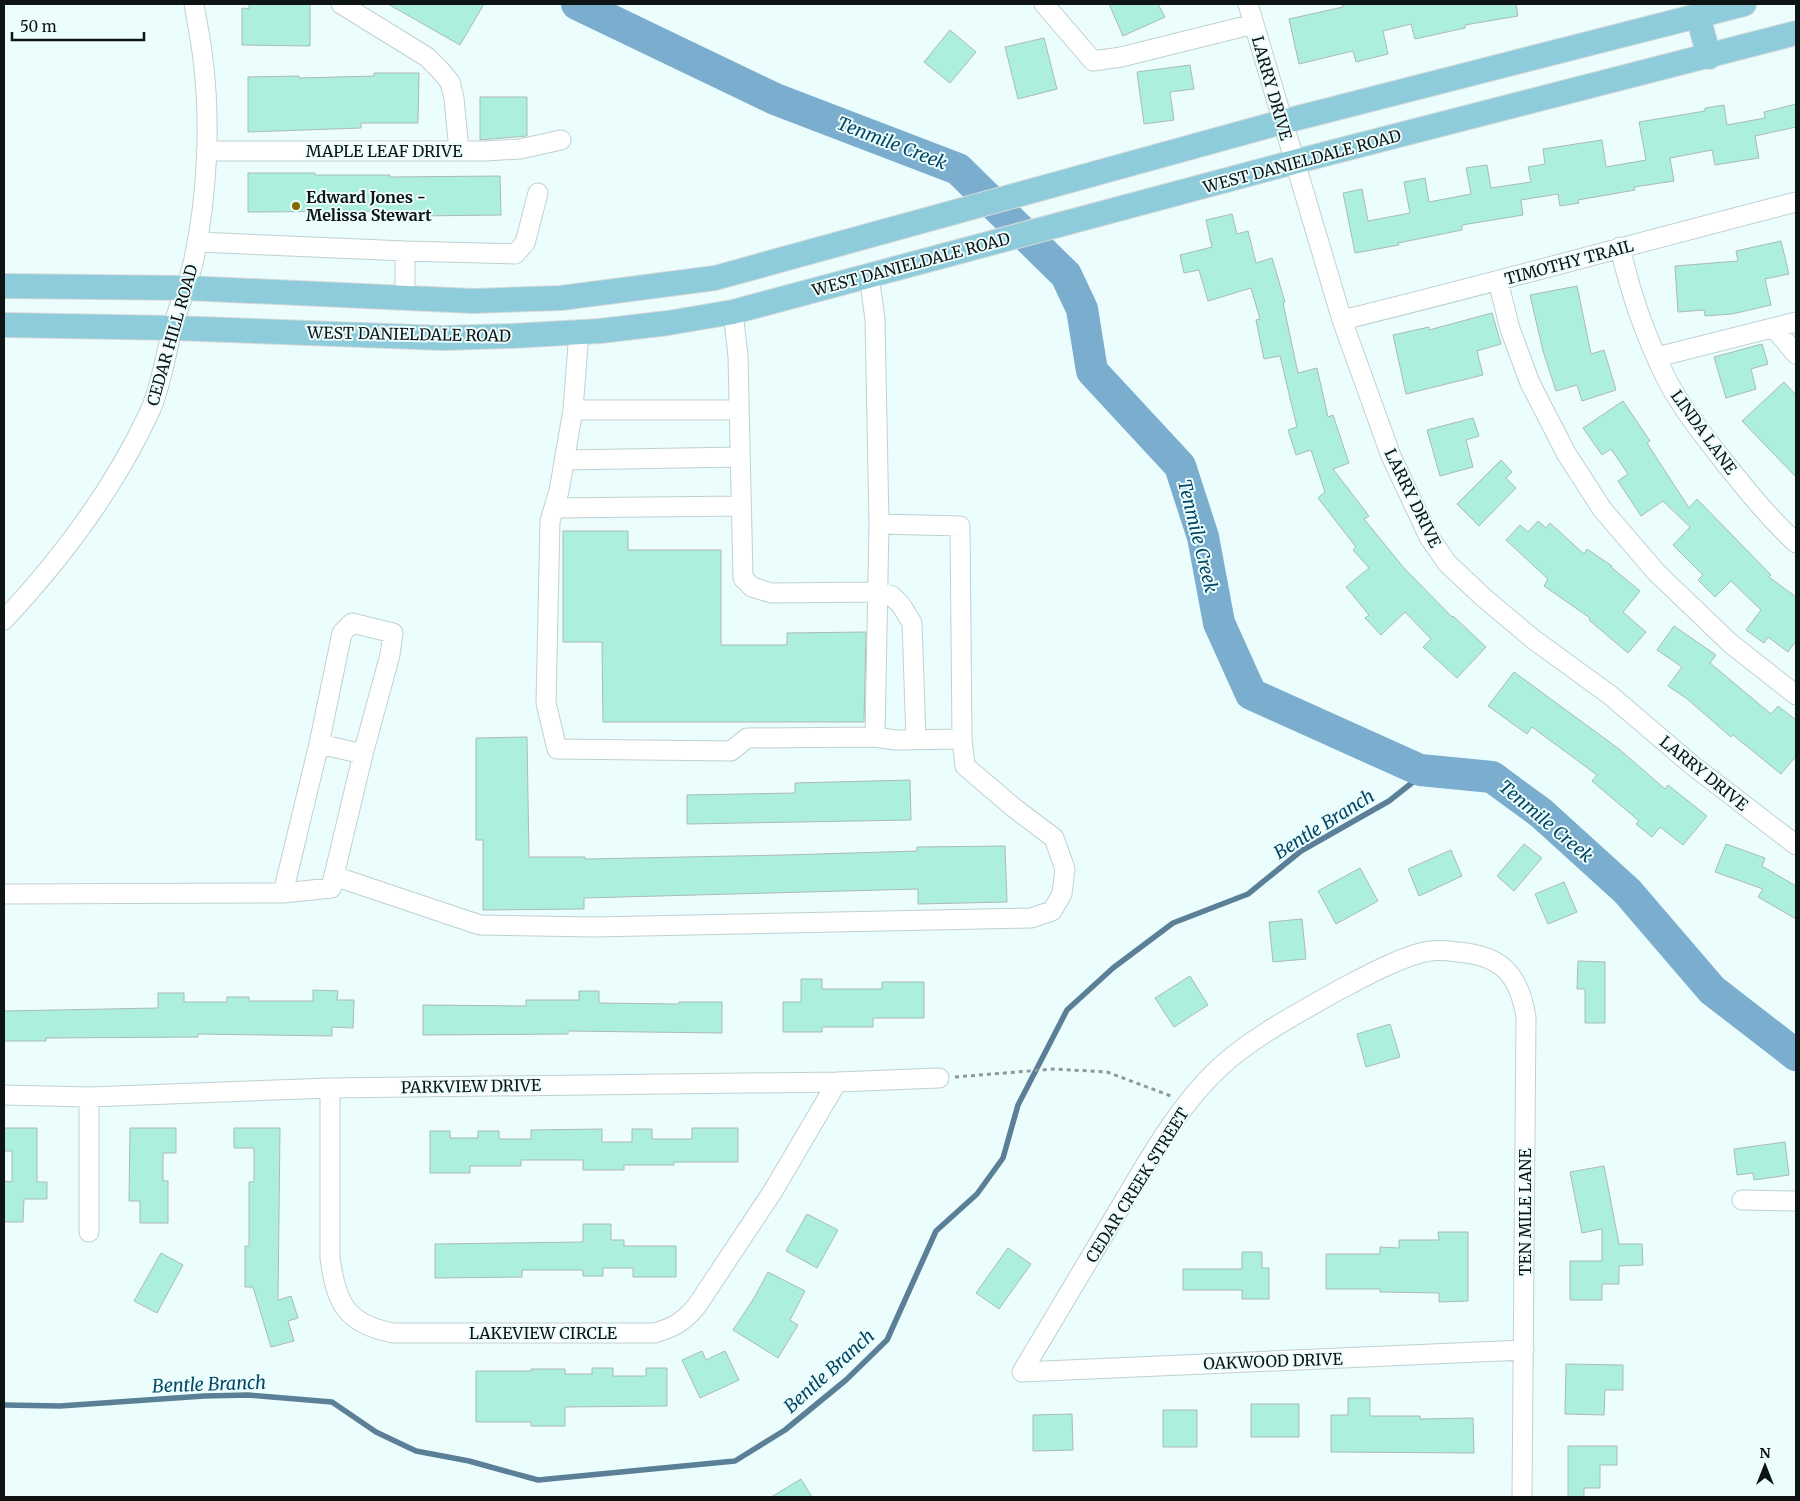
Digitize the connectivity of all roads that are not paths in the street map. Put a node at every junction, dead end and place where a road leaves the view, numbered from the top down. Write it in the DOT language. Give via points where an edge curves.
graph roads {
  1 [pos="194,4"];
  2 [pos="341,4"];
  3 [pos="1044,4"];
  4 [pos="1248,4"];
  5 [pos="1744,4"];
  6 [pos="1698,16"];
  7 [pos="1254,24"];
  8 [pos="1796,33"];
  9 [pos="1708,56"];
  10 [pos="1282,122"];
  11 [pos="561,140"];
  12 [pos="206,151"];
  13 [pos="459,151"];
  14 [pos="1294,162"];
  15 [pos="538,193"];
  16 [pos="1796,202"];
  17 [pos="197,242"];
  18 [pos="1620,247"];
  19 [pos="405,251"];
  20 [pos="869,276"];
  21 [pos="1498,281"];
  22 [pos="4,286"];
  23 [pos="186,288"];
  24 [pos="577,296"];
  25 [pos="405,298"];
  26 [pos="733,312"];
  27 [pos="1342,320"];
  28 [pos="1796,322"];
  29 [pos="4,325"];
  30 [pos="173,328"];
  31 [pos="1774,328"];
  32 [pos="579,332"];
  33 [pos="1796,354"];
  34 [pos="1657,357"];
  35 [pos="573,410"];
  36 [pos="739,410"];
  37 [pos="740,457"];
  38 [pos="565,460"];
  39 [pos="742,506"];
  40 [pos="554,508"];
  41 [pos="879,524"];
  42 [pos="1796,543"];
  43 [pos="878,592"];
  44 [pos="4,620"];
  45 [pos="1796,695"];
  46 [pos="875,737"];
  47 [pos="962,739"];
  48 [pos="916,740"];
  49 [pos="319,744"];
  50 [pos="364,754"];
  51 [pos="1796,845"];
  52 [pos="334,876"];
  53 [pos="283,893"];
  54 [pos="4,894"];
  55 [pos="1472,953"];
  56 [pos="939,1078"];
  57 [pos="837,1082"];
  58 [pos="330,1088"];
  59 [pos="4,1095"];
  60 [pos="90,1097"];
  61 [pos="1742,1200"];
  62 [pos="1796,1201"];
  63 [pos="89,1232"];
  64 [pos="1524,1350"];
  65 [pos="1022,1372"];
  66 [pos="1522,1497"];
  1 -- 12 [label="street, CEDAR HILL ROAD" via="203,60"];
  2 -- 13 [label="street" via="427,58 450,82"];
  3 -- 7 [label="street" via="1093,61 1122,57"];
  4 -- 7 [label="street, LARRY DRIVE"];
  5 -- 6 [label="main road, WEST DANIELDALE ROAD"];
  6 -- 9 [label="main road"];
  6 -- 10 [label="main road, WEST DANIELDALE ROAD"];
  7 -- 10 [label="street, LARRY DRIVE"];
  8 -- 9 [label="main road, WEST DANIELDALE ROAD"];
  9 -- 14 [label="main road, WEST DANIELDALE ROAD"];
  10 -- 14 [label="street, LARRY DRIVE"];
  10 -- 24 [label="main road, WEST DANIELDALE ROAD" via="715,278"];
  11 -- 13 [label="street, MAPLE LEAF DRIVE" via="520,149"];
  12 -- 13 [label="street, MAPLE LEAF DRIVE"];
  12 -- 17 [label="street, CEDAR HILL ROAD"];
  14 -- 20 [label="main road, WEST DANIELDALE ROAD"];
  14 -- 27 [label="street, LARRY DRIVE"];
  15 -- 19 [label="street" via="525,243 515,254"];
  16 -- 18 [label="street, TIMOTHY TRAIL"];
  17 -- 19 [label="street"];
  17 -- 23 [label="street, CEDAR HILL ROAD"];
  18 -- 21 [label="street, TIMOTHY TRAIL"];
  18 -- 34 [label="street, LINDA LANE" via="1645,330"];
  19 -- 25 [label="street"];
  20 -- 26 [label="main road, WEST DANIELDALE ROAD"];
  20 -- 41 [label="street" via="875,319"];
  21 -- 27 [label="street, TIMOTHY TRAIL"];
  21 -- 45 [label="street" via="1510,329 1530,383 1566,453 1602,508 1656,572 1730,644"];
  22 -- 23 [label="main road, WEST DANIELDALE ROAD"];
  23 -- 25 [label="main road, WEST DANIELDALE ROAD"];
  23 -- 30 [label="street, CEDAR HILL ROAD"];
  24 -- 25 [label="main road, WEST DANIELDALE ROAD" via="473,301"];
  24 -- 32 [label="main road"];
  26 -- 32 [label="main road, WEST DANIELDALE ROAD" via="668,324"];
  26 -- 36 [label="street"];
  27 -- 51 [label="street, LARRY DRIVE" via="1391,456 1429,537 1447,564 1533,639 1610,695 1692,765"];
  28 -- 31 [label="street"];
  29 -- 30 [label="main road, WEST DANIELDALE ROAD"];
  30 -- 32 [label="main road, WEST DANIELDALE ROAD" via="443,338"];
  30 -- 44 [label="street, CEDAR HILL ROAD" via="163,376 150,410 117,475 62,554"];
  31 -- 33 [label="street"];
  31 -- 34 [label="street"];
  32 -- 35 [label="street"];
  34 -- 42 [label="street, LINDA LANE" via="1693,422 1772,520"];
  35 -- 36 [label="street"];
  35 -- 38 [label="street"];
  36 -- 37 [label="street"];
  37 -- 38 [label="street"];
  37 -- 39 [label="street"];
  38 -- 40 [label="street"];
  39 -- 40 [label="street"];
  39 -- 43 [label="street" via="743,578 752,587 771,593"];
  40 -- 46 [label="street" via="550,521 546,702 557,750 731,751 747,738"];
  41 -- 43 [label="street"];
  41 -- 47 [label="street" via="960,526"];
  43 -- 46 [label="street"];
  43 -- 48 [label="street" via="892,596 901,604 912,623"];
  46 -- 48 [label="street"];
  47 -- 48 [label="street"];
  47 -- 52 [label="street" via="965,766 1054,838 1065,869 1062,894 1052,911 1030,918 593,928 480,925"];
  49 -- 50 [label="street"];
  49 -- 50 [label="street" via="342,633 352,623 393,633"];
  49 -- 53 [label="street"];
  50 -- 52 [label="street"];
  52 -- 53 [label="street" via="331,888"];
  53 -- 54 [label="street"];
  55 -- 64 [label="street, TEN MILE LANE" via="1497,962 1511,976 1522,996 1526,1017"];
  55 -- 65 [label="street, CEDAR CREEK STREET" via="1430,951 1364,976 1249,1044 1220,1067 1153,1153"];
  56 -- 57 [label="street, PARKVIEW DRIVE"];
  57 -- 58 [label="street, PARKVIEW DRIVE"];
  57 -- 58 [label="street, LAKEVIEW CIRCLE" via="773,1190 696,1308 684,1322 654,1333 393,1333 375,1330 359,1322 338,1297 332,1277"];
  58 -- 60 [label="street, PARKVIEW DRIVE"];
  59 -- 60 [label="street, PARKVIEW DRIVE"];
  60 -- 63 [label="street"];
  61 -- 62 [label="street"];
  64 -- 65 [label="street, OAKWOOD DRIVE"];
  64 -- 66 [label="street, TEN MILE LANE"];
}
